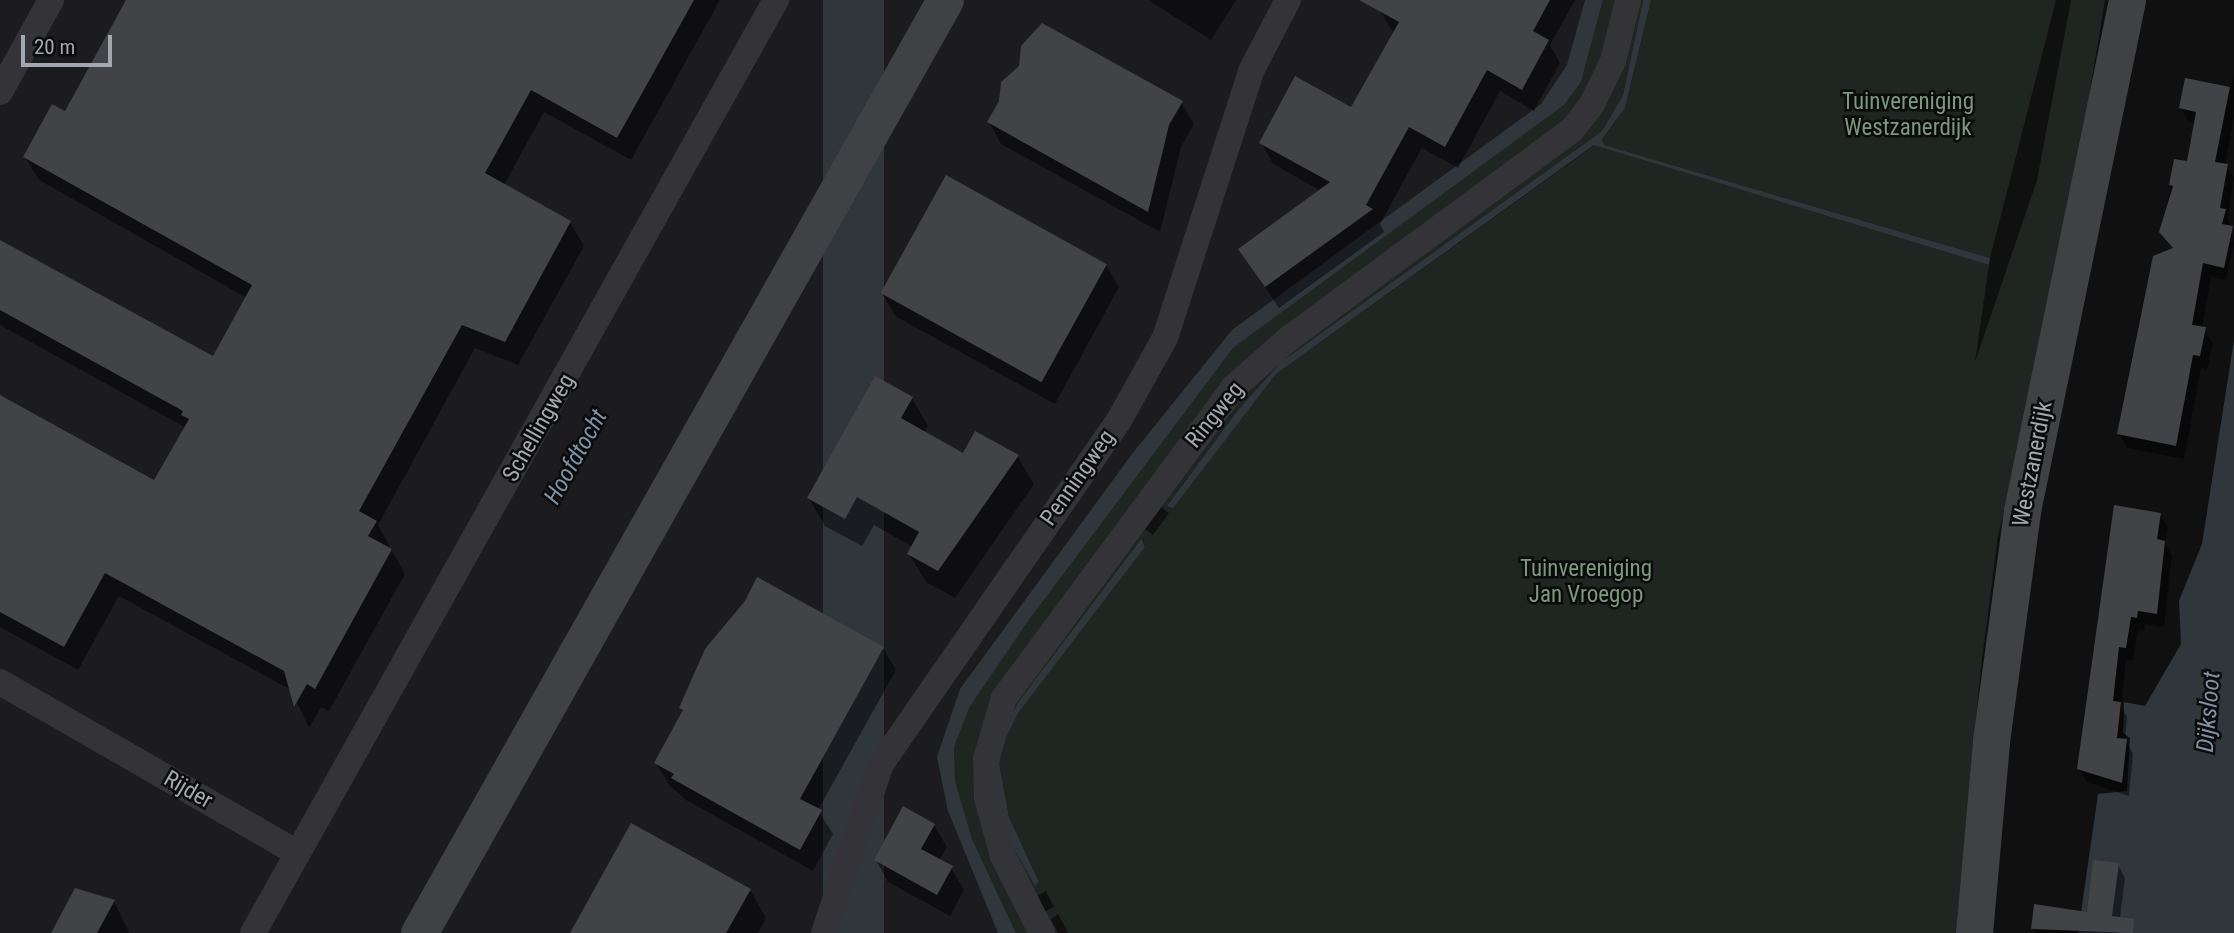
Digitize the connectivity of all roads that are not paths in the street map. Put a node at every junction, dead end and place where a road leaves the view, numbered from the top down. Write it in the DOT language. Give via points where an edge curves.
graph roads {
  1 [pos="51,0"];
  2 [pos="776,0"];
  3 [pos="945,0"];
  4 [pos="1288,0"];
  5 [pos="1628,0"];
  6 [pos="2127,0"];
  7 [pos="0,92"];
  8 [pos="0,682"];
  9 [pos="493,805"];
  10 [pos="297,853"];
  11 [pos="253,933"];
  12 [pos="419,933"];
  13 [pos="440,933"];
  14 [pos="824,933"];
  15 [pos="1042,933"];
  16 [pos="1974,933"];
  1 -- 7 [label="street"];
  2 -- 10 [label="street, Schellingweg" via="609,306"];
  3 -- 9 [label="main road"];
  4 -- 14 [label="street, Penningweg" via="1251,71 1165,338 1118,422 881,764"];
  5 -- 15 [label="street, Ringweg" via="1613,61 1592,104 1572,130 1287,340 1233,388 1004,698 986,759 987,798 1003,856"];
  6 -- 16 [label="main road, Westzanerdijk" via="2022,511 1992,741"];
  8 -- 10 [label="street, Rijder"];
  9 -- 12 [label="main road"];
  9 -- 13 [label="main road"];
  10 -- 11 [label="street"];
}
